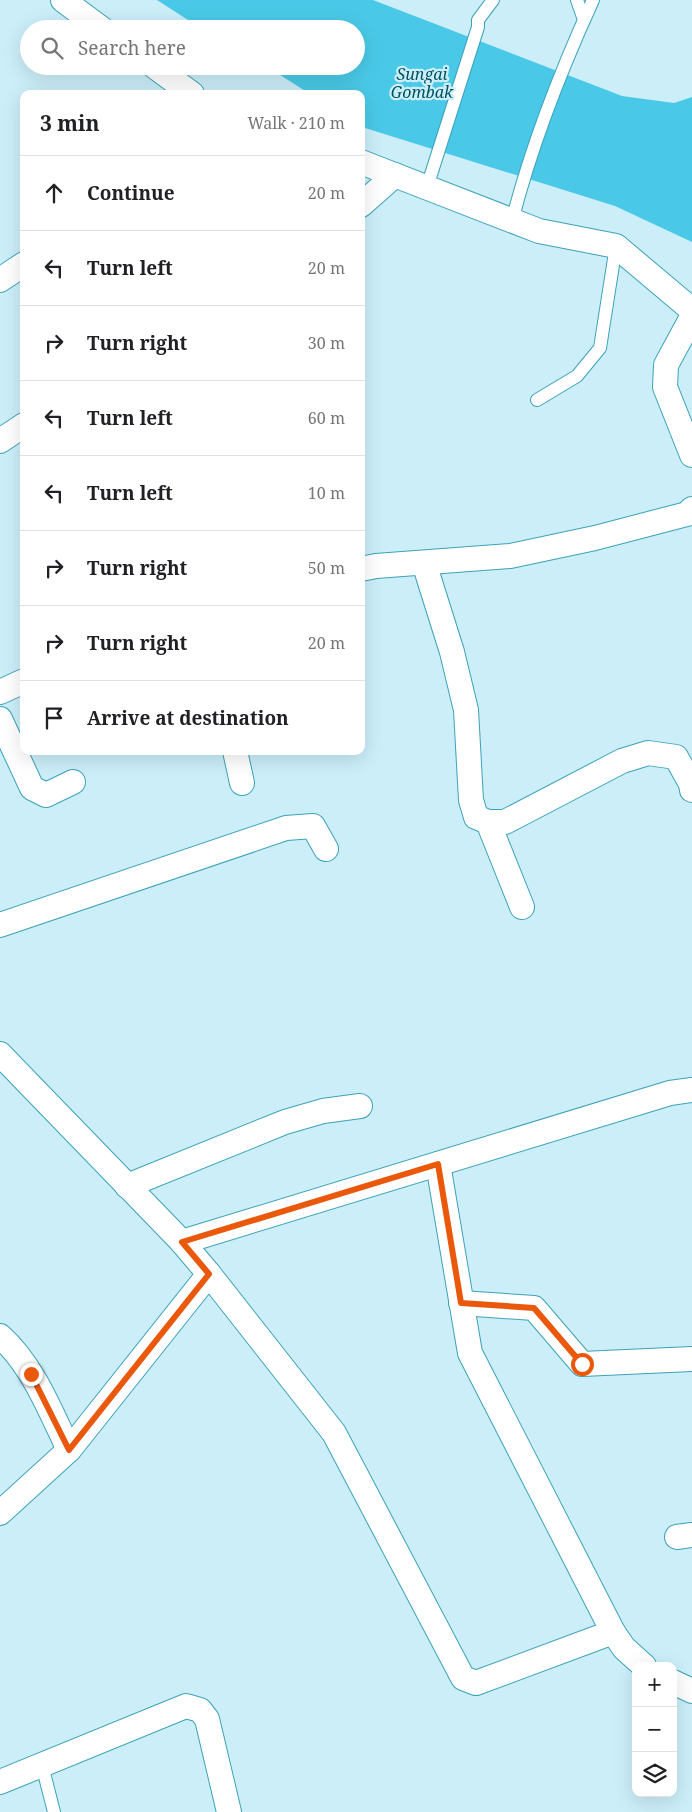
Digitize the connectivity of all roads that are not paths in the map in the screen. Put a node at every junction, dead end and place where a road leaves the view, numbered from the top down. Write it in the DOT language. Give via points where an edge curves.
graph roads {
  1 [pos="63,0"];
  2 [pos="493,0"];
  3 [pos="577,0"];
  4 [pos="593,0"];
  5 [pos="90,20"];
  6 [pos="584,20"];
  7 [pos="166,75"];
  8 [pos="187,90"];
  9 [pos="365,164"];
  10 [pos="395,175"];
  11 [pos="430,177"];
  12 [pos="365,201"];
  13 [pos="512,221"];
  14 [pos="616,246"];
  15 [pos="20,267"];
  16 [pos="0,280"];
  17 [pos="692,310"];
  18 [pos="692,316"];
  19 [pos="537,400"];
  20 [pos="20,428"];
  21 [pos="0,441"];
  22 [pos="692,455"];
  23 [pos="692,509"];
  24 [pos="424,563"];
  25 [pos="365,569"];
  26 [pos="20,683"];
  27 [pos="0,692"];
  28 [pos="0,719"];
  29 [pos="236,755"];
  30 [pos="73,782"];
  31 [pos="242,782"];
  32 [pos="692,790"];
  33 [pos="488,822"];
  34 [pos="326,849"];
  35 [pos="522,906"];
  36 [pos="0,925"];
  37 [pos="0,1054"];
  38 [pos="692,1080"];
  39 [pos="681,1092"];
  40 [pos="360,1106"];
  41 [pos="438,1164"];
  42 [pos="127,1186"];
  43 [pos="182,1242"];
  44 [pos="209,1274"];
  45 [pos="461,1303"];
  46 [pos="0,1336"];
  47 [pos="692,1359"];
  48 [pos="69,1450"];
  49 [pos="0,1513"];
  50 [pos="613,1632"];
  51 [pos="640,1662"];
  52 [pos="677,1684"];
  53 [pos="692,1691"];
  54 [pos="42,1765"];
  55 [pos="0,1782"];
  56 [pos="54,1812"];
  57 [pos="228,1812"];
  1 -- 5 [label="street"];
  2 -- 11 [label="lane" via="478,20"];
  3 -- 6 [label="lane"];
  4 -- 6 [label="lane"];
  6 -- 13 [label="lane" via="571,47 520,189"];
  7 -- 8 [label="street"];
  9 -- 10 [label="street"];
  10 -- 11 [label="street"];
  10 -- 12 [label="street"];
  11 -- 13 [label="street"];
  13 -- 14 [label="street" via="539,231"];
  14 -- 17 [label="street"];
  14 -- 19 [label="lane" via="600,348 577,376"];
  15 -- 16 [label="street"];
  18 -- 22 [label="street" via="666,365 665,388"];
  20 -- 21 [label="street"];
  23 -- 24 [label="street" via="687,514 623,531 510,556"];
  24 -- 25 [label="street"];
  24 -- 33 [label="street" via="466,710 471,800 476,817"];
  26 -- 27 [label="street"];
  28 -- 30 [label="street" via="32,788 46,795"];
  29 -- 31 [label="street"];
  32 -- 33 [label="street" via="676,757 648,752 622,761 505,822"];
  33 -- 35 [label="street"];
  34 -- 36 [label="street" via="313,826 286,828"];
  37 -- 42 [label="street"];
  38 -- 39 [label="street"];
  39 -- 41 [label="street"];
  40 -- 42 [label="street" via="323,1111 285,1122"];
  41 -- 43 [label="street"];
  41 -- 45 [label="street"];
  42 -- 43 [label="street"];
  43 -- 44 [label="street"];
  44 -- 48 [label="street"];
  44 -- 50 [label="street" via="334,1433 463,1678 476,1683"];
  45 -- 47 [label="street" via="534,1308 582,1364"];
  45 -- 50 [label="street" via="470,1353"];
  46 -- 48 [label="street" via="31,1374"];
  48 -- 49 [label="street"];
  50 -- 51 [label="street"];
  52 -- 53 [label="street"];
  54 -- 55 [label="street"];
  54 -- 56 [label="lane"];
  54 -- 57 [label="street" via="186,1706 200,1710 207,1719"];
}
